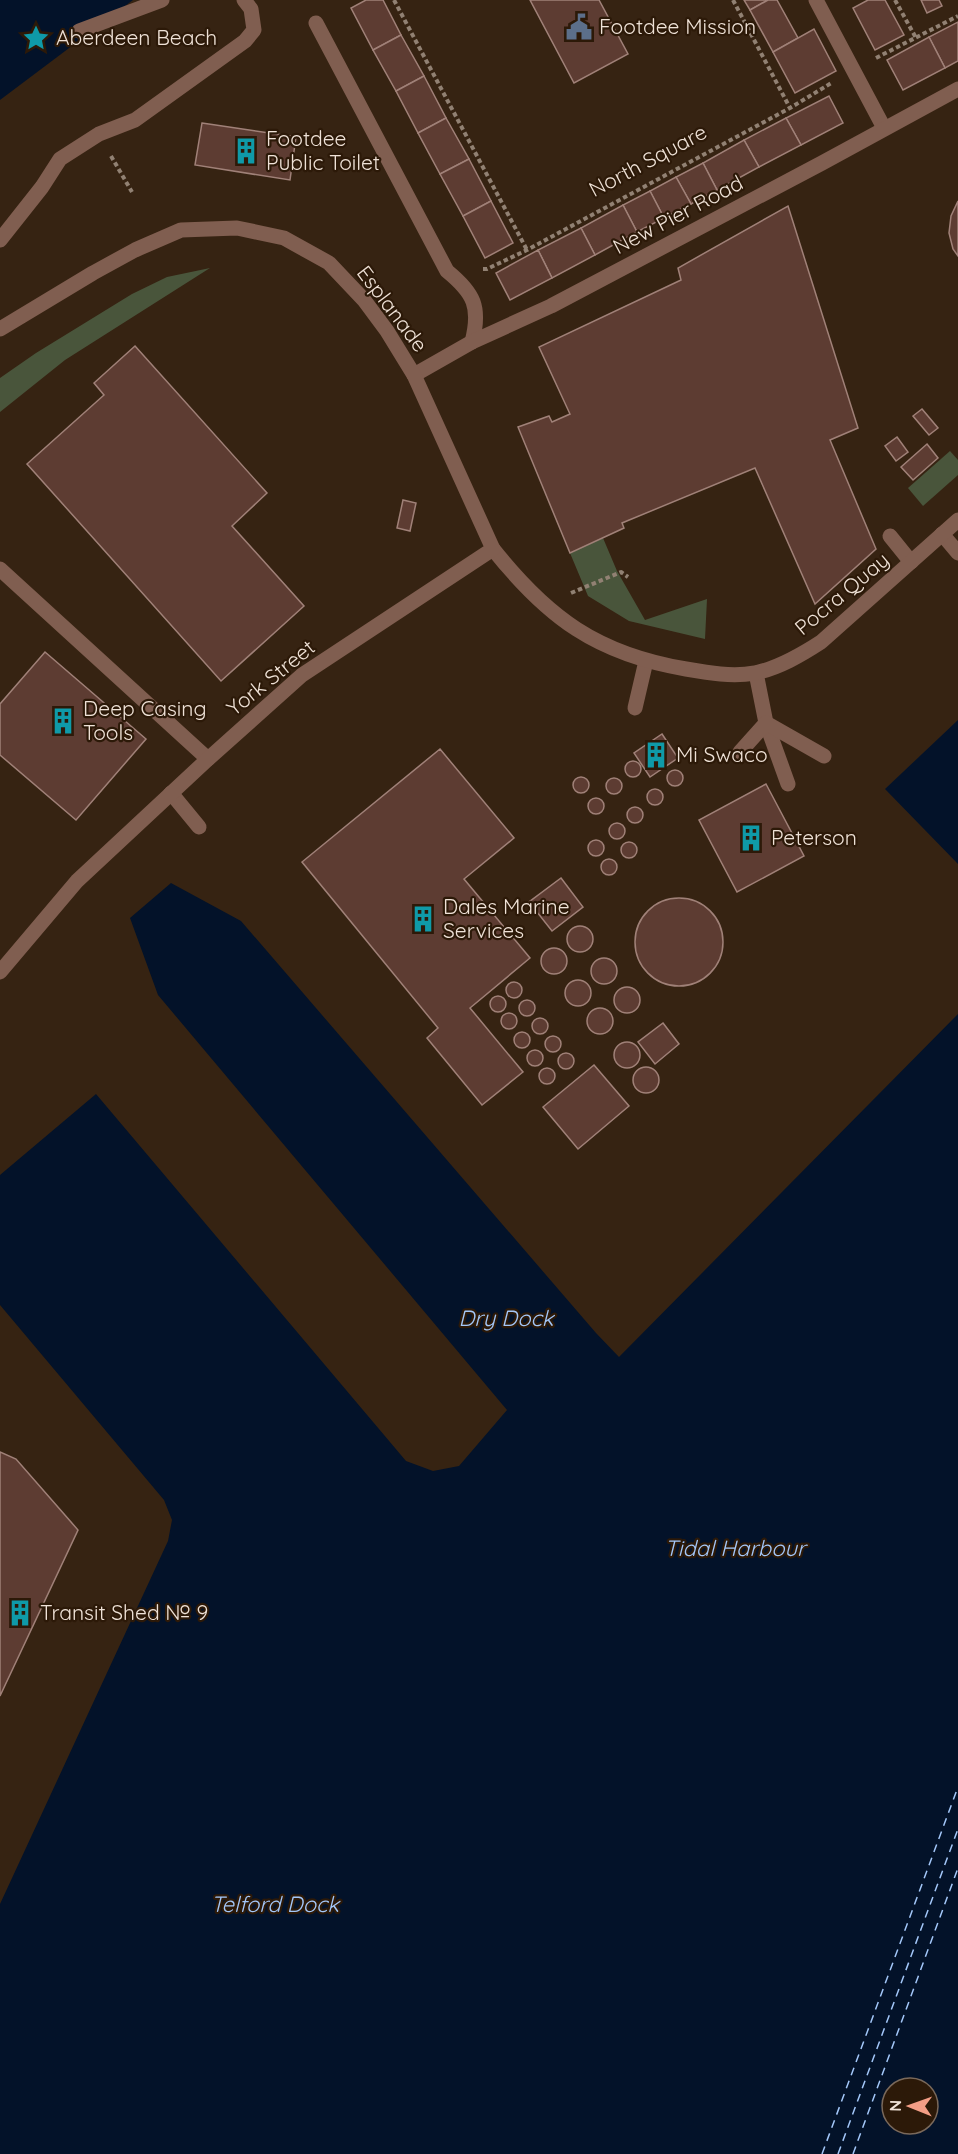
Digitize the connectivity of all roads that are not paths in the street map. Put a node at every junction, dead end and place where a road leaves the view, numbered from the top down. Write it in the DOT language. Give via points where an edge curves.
graph roads {
  1 [pos="162,0"];
  2 [pos="244,0"];
  3 [pos="816,0"];
  4 [pos="316,23"];
  5 [pos="79,31"];
  6 [pos="958,89"];
  7 [pos="884,128"];
  8 [pos="0,240"];
  9 [pos="0,329"];
  10 [pos="472,342"];
  11 [pos="414,375"];
  12 [pos="958,520"];
  13 [pos="942,534"];
  14 [pos="890,536"];
  15 [pos="493,549"];
  16 [pos="958,553"];
  17 [pos="911,562"];
  18 [pos="0,569"];
  19 [pos="646,661"];
  20 [pos="756,673"];
  21 [pos="635,708"];
  22 [pos="766,723"];
  23 [pos="740,752"];
  24 [pos="824,756"];
  25 [pos="208,759"];
  26 [pos="788,784"];
  27 [pos="171,794"];
  28 [pos="199,827"];
  29 [pos="0,972"];
  1 -- 5 [label="street"];
  2 -- 8 [label="street" via="251,9 254,30 245,41 135,120 99,134 60,159"];
  3 -- 7 [label="street"];
  4 -- 10 [label="street" via="447,270 471,295 476,324"];
  6 -- 7 [label="street, New Pier Road"];
  7 -- 10 [label="street, New Pier Road" via="551,306"];
  9 -- 11 [label="street, Esplanade" via="135,250 181,230 237,228 284,238 329,263 364,300"];
  10 -- 11 [label="street, New Pier Road"];
  11 -- 15 [label="street, Esplanade"];
  12 -- 13 [label="street, Pocra Quay"];
  13 -- 16 [label="street"];
  13 -- 17 [label="street, Pocra Quay"];
  14 -- 17 [label="street"];
  15 -- 19 [label="street, Pocra Quay" via="543,605 599,643"];
  15 -- 25 [label="street, York Street" via="302,675"];
  17 -- 20 [label="street, Pocra Quay" via="822,642"];
  18 -- 25 [label="street"];
  19 -- 20 [label="street, Pocra Quay" via="714,674"];
  19 -- 21 [label="street"];
  20 -- 22 [label="street"];
  22 -- 23 [label="street"];
  22 -- 24 [label="street"];
  22 -- 26 [label="street"];
  25 -- 27 [label="street, York Street"];
  27 -- 28 [label="street"];
  27 -- 29 [label="street, York Street" via="78,881"];
}
